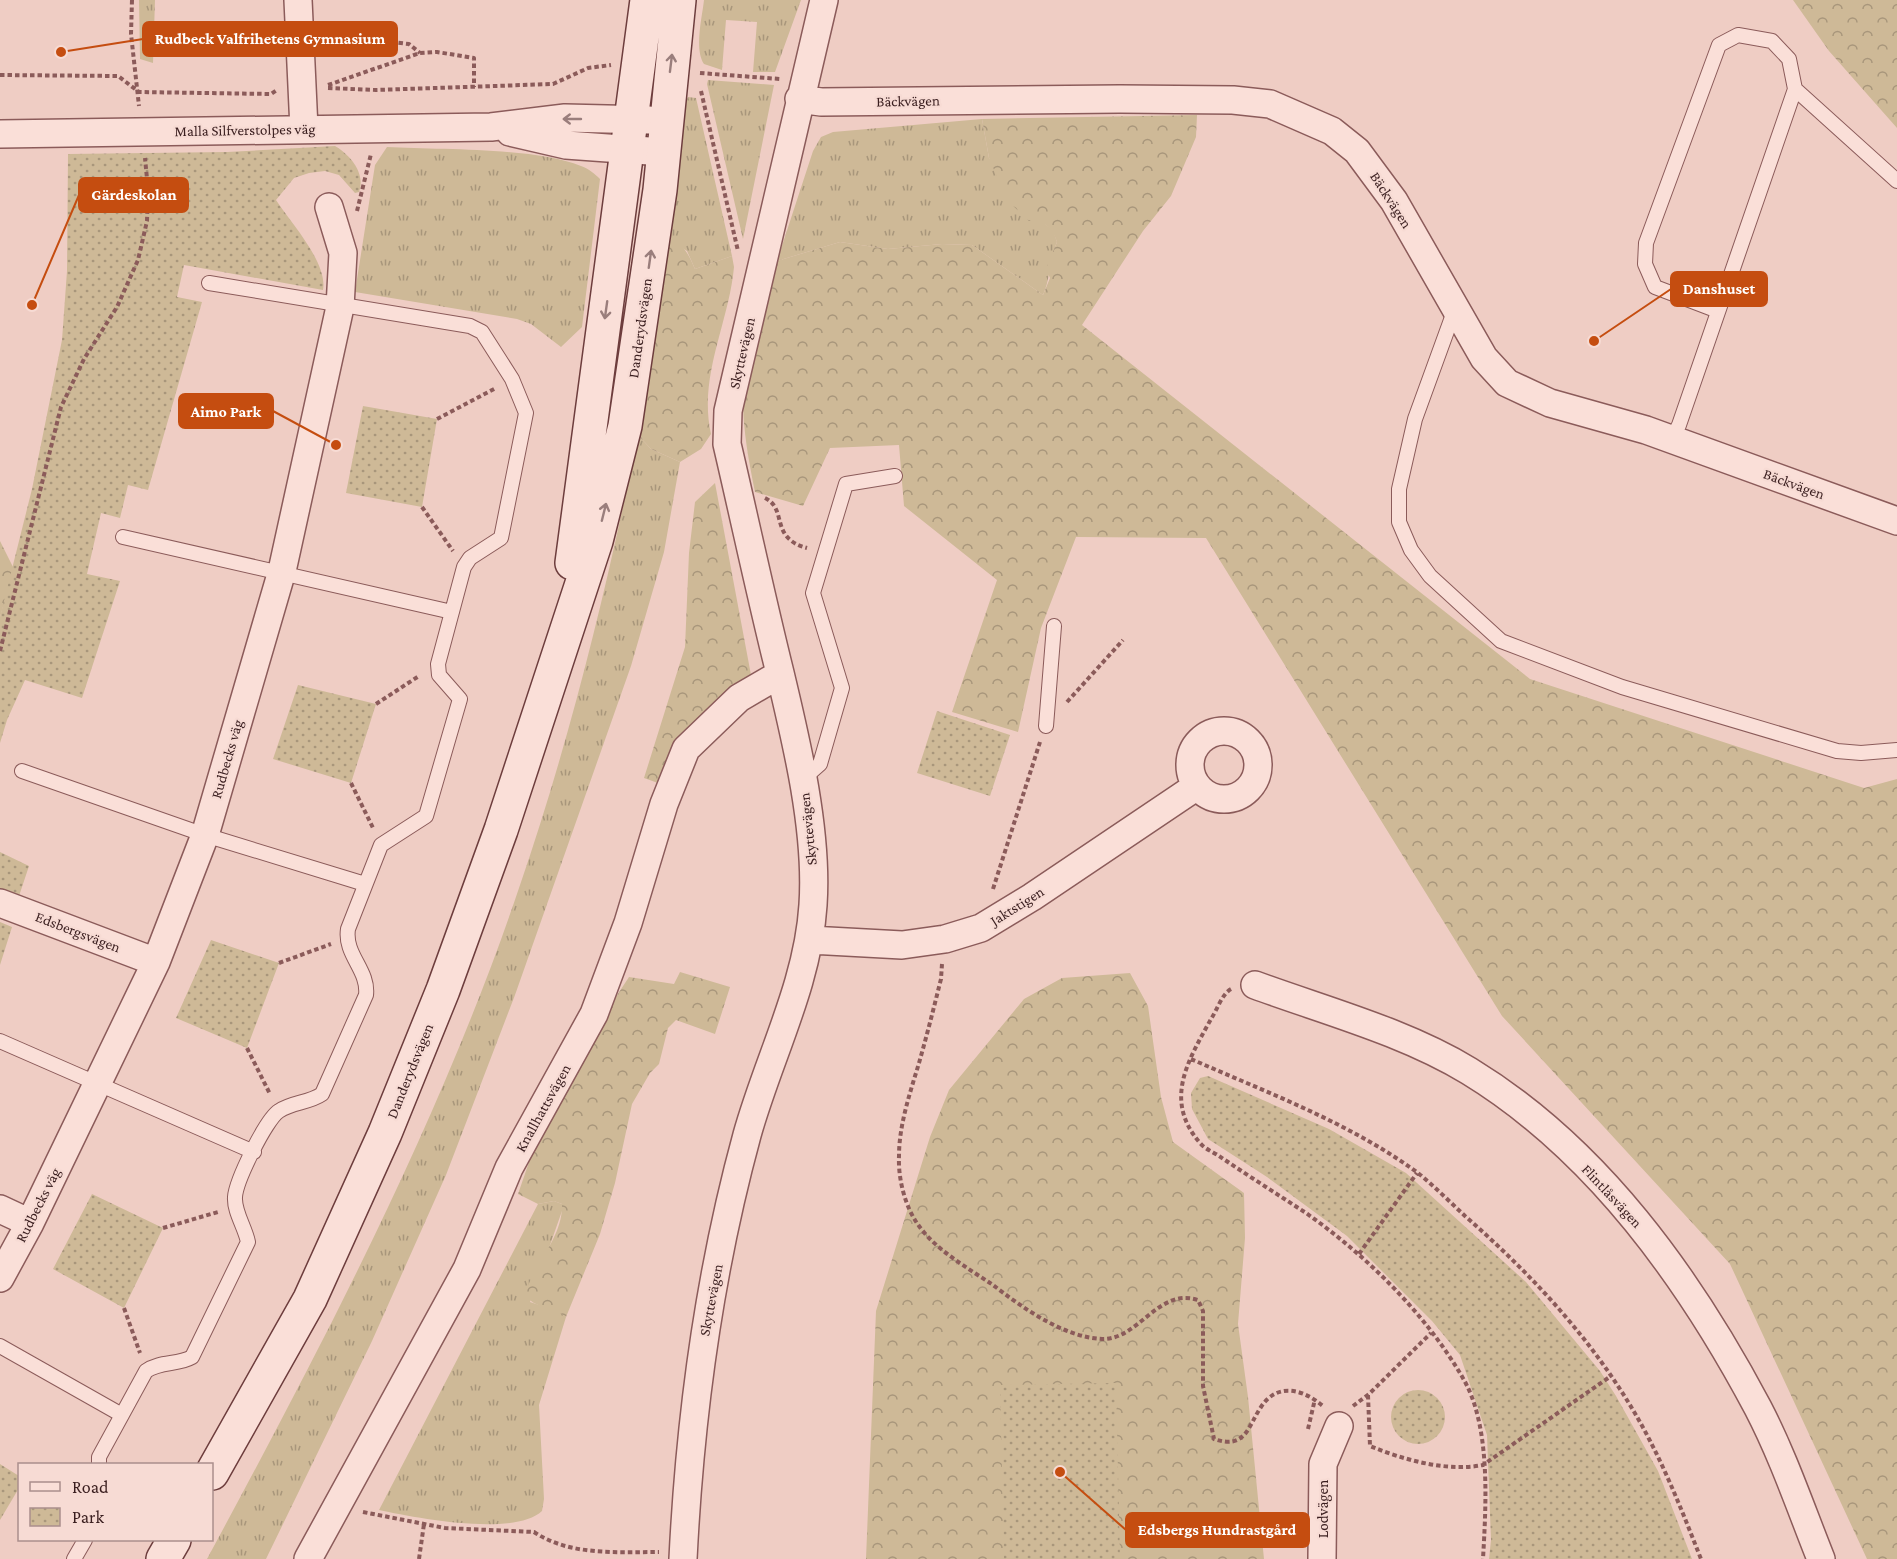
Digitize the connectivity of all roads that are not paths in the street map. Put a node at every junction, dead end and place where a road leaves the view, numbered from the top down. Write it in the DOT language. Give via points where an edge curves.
graph roads {
  1 [pos="298,0"];
  2 [pos="647,0"];
  3 [pos="679,0"];
  4 [pos="824,0"];
  5 [pos="1796,89"];
  6 [pos="799,99"];
  7 [pos="304,129"];
  8 [pos="0,134"];
  9 [pos="629,134"];
  10 [pos="664,136"];
  11 [pos="1897,181"];
  12 [pos="329,207"];
  13 [pos="209,284"];
  14 [pos="340,307"];
  15 [pos="1456,307"];
  16 [pos="1718,311"];
  17 [pos="1672,439"];
  18 [pos="895,476"];
  19 [pos="1897,521"];
  20 [pos="123,537"];
  21 [pos="282,571"];
  22 [pos="452,612"];
  23 [pos="1054,626"];
  24 [pos="560,648"];
  25 [pos="780,674"];
  26 [pos="1046,726"];
  27 [pos="1897,750"];
  28 [pos="22,771"];
  29 [pos="803,779"];
  30 [pos="1197,786"];
  31 [pos="205,835"];
  32 [pos="365,884"];
  33 [pos="0,903"];
  34 [pos="810,940"];
  35 [pos="156,962"];
  36 [pos="1255,985"];
  37 [pos="0,1041"];
  38 [pos="98,1084"];
  39 [pos="254,1152"];
  40 [pos="0,1209"];
  41 [pos="30,1223"];
  42 [pos="0,1278"];
  43 [pos="0,1346"];
  44 [pos="122,1415"];
  45 [pos="1338,1425"];
  46 [pos="99,1463"];
  47 [pos="213,1471"];
  48 [pos="84,1541"];
  49 [pos="173,1541"];
  50 [pos="672,1556"];
  51 [pos="74,1559"];
  52 [pos="163,1559"];
  53 [pos="308,1559"];
  54 [pos="1322,1559"];
  55 [pos="1821,1559"];
  1 -- 7 [label="street"];
  2 -- 9 [label="main road, Danderydsvägen"];
  10 -- 3 [label="main road, Danderydsvägen, one-way"];
  4 -- 6 [label="street, Skyttevägen"];
  5 -- 11 [label="lane"];
  5 -- 16 [label="lane"];
  5 -- 16 [label="lane" via="1789,58 1772,41 1738,35 1719,45 1646,243 1646,264 1655,287"];
  6 -- 15 [label="street, Bäckvägen" via="1233,100 1270,104 1332,131 1357,151 1394,201"];
  6 -- 25 [label="street, Skyttevägen" via="728,411 727,444"];
  7 -- 8 [label="street, Malla Silfverstolpes väg"];
  7 -- 9 [label="street, Malla Silfverstolpes väg" via="491,127 565,118"];
  9 -- 10 [label="street, Malla Silfverstolpes väg"];
  9 -- 24 [label="main road, Danderydsvägen, one-way"];
  24 -- 10 [label="main road, Danderydsvägen, one-way" via="597,541 625,426"];
  12 -- 14 [label="street, Rudbecks väg" via="343,254"];
  13 -- 14 [label="lane"];
  14 -- 21 [label="street, Rudbecks väg"];
  14 -- 22 [label="lane" via="470,326 482,332 512,379 526,413 501,538 470,558 464,567"];
  15 -- 17 [label="street, Bäckvägen" via="1484,358 1507,383 1550,404"];
  15 -- 27 [label="lane" via="1415,419 1399,489 1399,522 1411,550 1430,576 1501,641 1622,687 1837,751"];
  16 -- 17 [label="lane"];
  17 -- 19 [label="street, Bäckvägen"];
  18 -- 29 [label="lane" via="846,484 813,593 842,688 820,764"];
  20 -- 21 [label="lane"];
  21 -- 22 [label="lane"];
  21 -- 31 [label="street, Rudbecks väg"];
  22 -- 32 [label="lane" via="438,664 439,675 460,699 426,816 381,845"];
  23 -- 26 [label="lane"];
  24 -- 47 [label="main road, Danderydsvägen" via="501,830 443,990 385,1132 310,1299"];
  25 -- 29 [label="street, Skyttevägen"];
  25 -- 53 [label="street, Knallhattsvägen" via="739,698 686,749 594,1014 509,1168 467,1269"];
  28 -- 31 [label="lane"];
  29 -- 34 [label="street, Skyttevägen" via="813,867"];
  30 -- 34 [label="street, Jaktstigen" via="981,928 945,939 902,945"];
  31 -- 32 [label="lane"];
  31 -- 35 [label="street, Rudbecks väg"];
  32 -- 39 [label="lane" via="346,939 368,983 366,995 322,1094 278,1111 271,1117"];
  33 -- 35 [label="street, Edsbergsvägen"];
  34 -- 50 [label="street, Skyttevägen" via="747,1134 722,1241"];
  35 -- 38 [label="street, Rudbecks väg"];
  36 -- 55 [label="street, Flintlåsvägen" via="1387,1033 1467,1070 1542,1124 1587,1168 1628,1210 1700,1307 1759,1410"];
  37 -- 38 [label="lane"];
  38 -- 39 [label="lane"];
  38 -- 41 [label="street, Rudbecks väg"];
  39 -- 44 [label="lane" via="235,1196 248,1242 192,1357 146,1371"];
  40 -- 41 [label="street"];
  41 -- 42 [label="street, Rudbecks väg"];
  43 -- 44 [label="lane"];
  44 -- 46 [label="lane"];
  45 -- 54 [label="street, Lodvägen" via="1323,1464"];
  48 -- 51 [label="lane"];
  49 -- 52 [label="main road"];
}
